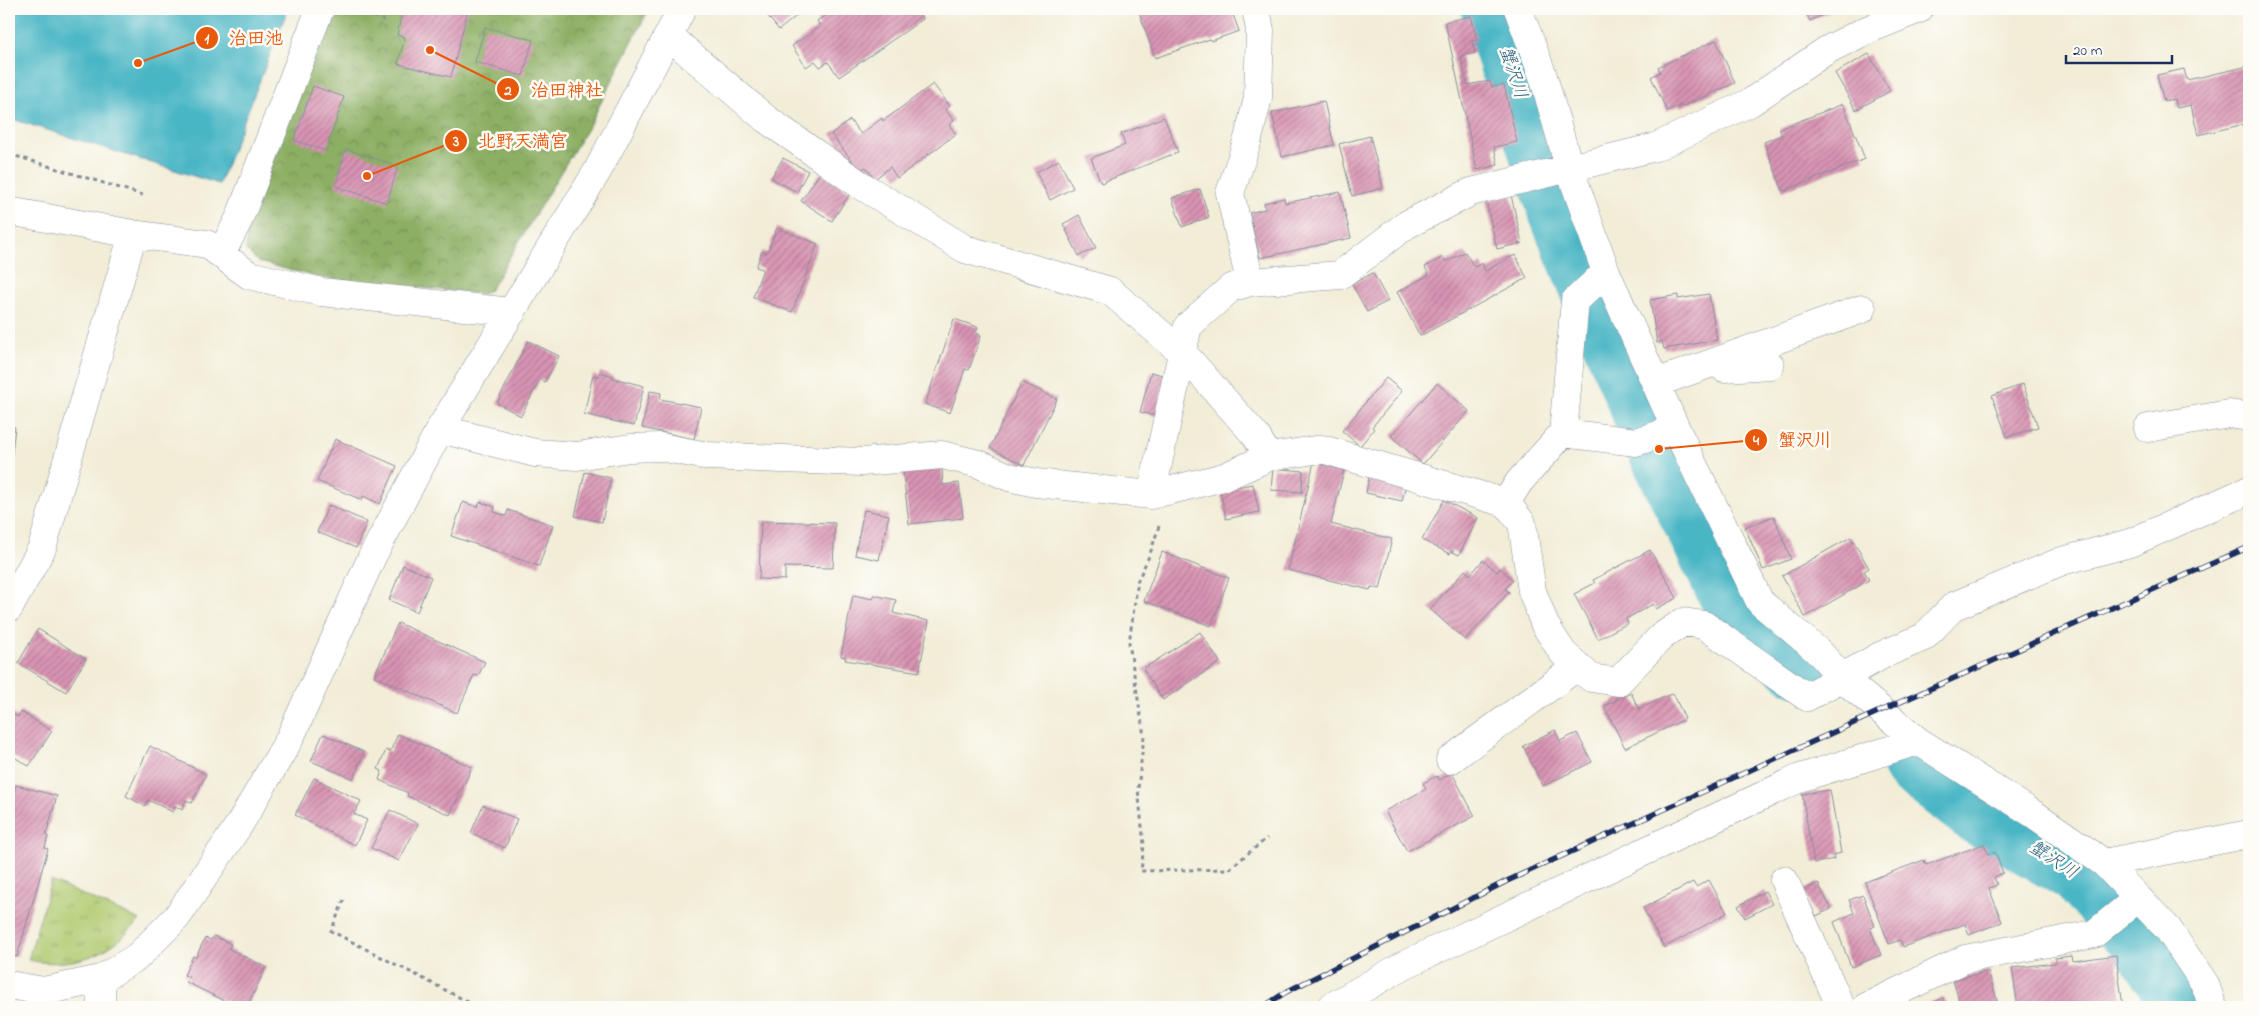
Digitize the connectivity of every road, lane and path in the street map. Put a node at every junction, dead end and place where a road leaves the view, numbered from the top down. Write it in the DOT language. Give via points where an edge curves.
graph roads {
  1 [pos="320,9"];
  2 [pos="350,9"];
  3 [pos="682,9"];
  4 [pos="1256,9"];
  5 [pos="1518,9"];
  6 [pos="1919,9"];
  7 [pos="384,20"];
  8 [pos="669,36"];
  9 [pos="9,154"];
  10 [pos="1555,170"];
  11 [pos="146,196"];
  12 [pos="9,211"];
  13 [pos="133,234"];
  14 [pos="221,254"];
  15 [pos="1250,282"];
  16 [pos="1596,282"];
  17 [pos="1862,309"];
  18 [pos="512,312"];
  19 [pos="1183,353"];
  20 [pos="1713,363"];
  21 [pos="1770,365"];
  22 [pos="1656,383"];
  23 [pos="2249,417"];
  24 [pos="440,428"];
  25 [pos="2148,428"];
  26 [pos="1675,430"];
  27 [pos="1563,433"];
  28 [pos="1269,457"];
  29 [pos="2248,491"];
  30 [pos="1152,495"];
  31 [pos="1506,503"];
  32 [pos="9,608"];
  33 [pos="1578,666"];
  34 [pos="1842,678"];
  35 [pos="1918,741"];
  36 [pos="1450,760"];
  37 [pos="2249,834"];
  38 [pos="1267,838"];
  39 [pos="2104,863"];
  40 [pos="1784,880"];
  41 [pos="2138,898"];
  42 [pos="344,900"];
  43 [pos="100,979"];
  44 [pos="9,985"];
  45 [pos="101,1007"];
  46 [pos="478,1007"];
  47 [pos="1330,1007"];
  48 [pos="1840,1007"];
  49 [pos="1866,1007"];
  50 [pos="2213,1007"];
  1 -- 14 [label="street" via="239,219"];
  2 -- 7 [label="path"];
  3 -- 8 [label="street"];
  4 -- 15 [label="street" via="1260,30 1258,98 1230,193"];
  5 -- 10 [label="street" via="1543,76"];
  6 -- 10 [label="street" via="1827,50 1751,102 1656,147"];
  8 -- 18 [label="street" via="598,170"];
  8 -- 19 [label="street" via="766,120 859,184 965,249 1110,291"];
  9 -- 11 [label="path"];
  10 -- 15 [label="street" via="1472,192 1406,225 1340,275"];
  10 -- 16 [label="street"];
  12 -- 13 [label="street"];
  13 -- 14 [label="street" via="207,244"];
  13 -- 32 [label="street" via="42,548"];
  14 -- 18 [label="street" via="249,275 322,292"];
  15 -- 19 [label="street" via="1232,288 1188,326"];
  16 -- 22 [label="street"];
  16 -- 27 [label="street" via="1575,301"];
  17 -- 20 [label="street"];
  18 -- 24 [label="street"];
  19 -- 28 [label="street" via="1256,436"];
  19 -- 30 [label="street"];
  20 -- 21 [label="street" via="1720,368"];
  20 -- 22 [label="street"];
  22 -- 26 [label="street"];
  23 -- 25 [label="street" via="2229,414"];
  24 -- 30 [label="street" via="535,454 577,456 661,447 707,456 862,462 942,454 1036,483"];
  24 -- 43 [label="street" via="372,557 288,740 239,825 177,917 137,957"];
  26 -- 27 [label="street" via="1636,442"];
  26 -- 34 [label="street" via="1760,602 1820,653"];
  27 -- 31 [label="street" via="1519,482"];
  28 -- 30 [label="street" via="1224,477"];
  28 -- 31 [label="street" via="1322,449"];
  29 -- 34 [label="street" via="2130,543 2062,561 1954,606 1924,637 1882,655"];
  30 -- 38 [label="path" via="1164,507 1150,554 1138,580 1129,643 1144,736 1138,789 1144,846 1141,871 1229,869"];
  31 -- 33 [label="street" via="1522,524 1532,591 1545,625 1563,653"];
  33 -- 34 [label="street" via="1591,678 1618,682 1661,638 1684,622 1704,625 1807,697"];
  33 -- 36 [label="street"];
  34 -- 35 [label="street"];
  35 -- 39 [label="street"];
  35 -- 47 [label="street" via="1800,778 1404,965"];
  37 -- 39 [label="street"];
  39 -- 41 [label="street"];
  40 -- 48 [label="street"];
  41 -- 49 [label="street" via="2094,934 1965,959"];
  41 -- 50 [label="street" via="2168,929 2205,984"];
  42 -- 46 [label="path" via="331,931"];
  43 -- 44 [label="street" via="44,991"];
  43 -- 45 [label="street"];
}
